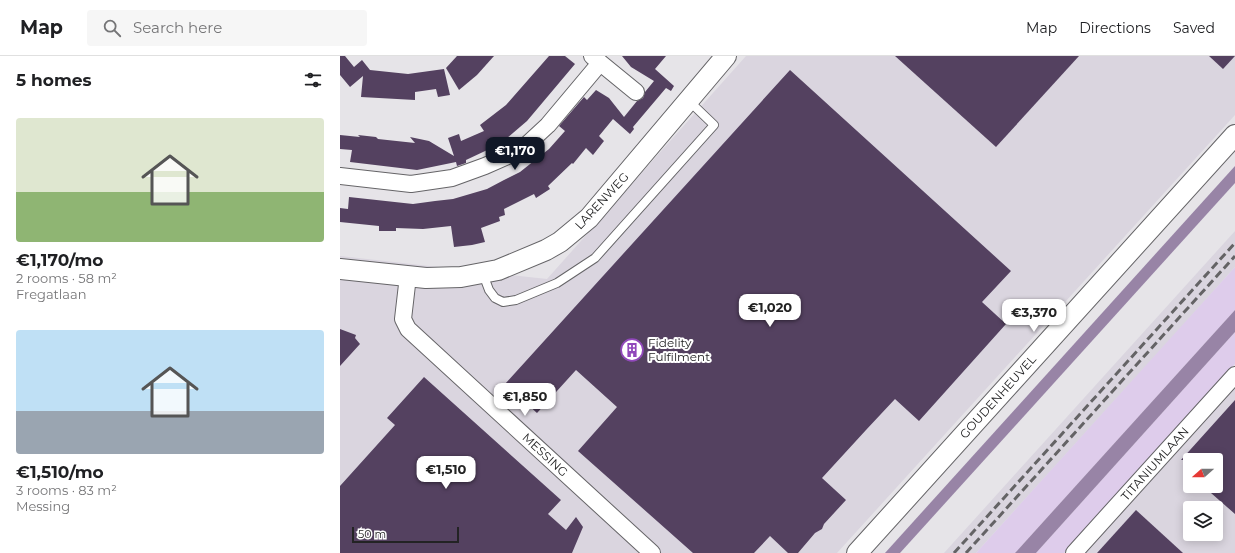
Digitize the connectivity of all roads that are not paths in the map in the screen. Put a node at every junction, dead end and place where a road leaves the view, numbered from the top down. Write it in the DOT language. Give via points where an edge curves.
graph roads {
  1 [pos="726,56"];
  2 [pos="600,58"];
  3 [pos="636,92"];
  4 [pos="689,101"];
  5 [pos="1235,135"];
  6 [pos="340,176"];
  7 [pos="340,269"];
  8 [pos="484,274"];
  9 [pos="408,276"];
  10 [pos="1235,375"];
  11 [pos="652,553"];
  12 [pos="857,553"];
  13 [pos="1074,553"];
  1 -- 4 [label="street, LARENWEG"];
  2 -- 3 [label="street"];
  2 -- 6 [label="street" via="548,125 520,150 485,166 452,178 412,184"];
  4 -- 8 [label="street, LARENWEG" via="609,196 577,229 560,242 529,258"];
  4 -- 8 [label="lane" via="714,125 595,258 558,283 516,300 503,302 495,298 489,290"];
  5 -- 12 [label="street, GOUDENHEUVEL"];
  7 -- 9 [label="street, LARENWEG"];
  8 -- 9 [label="street, LARENWEG" via="448,278"];
  9 -- 11 [label="street, MESSING" via="403,319 408,329"];
  10 -- 13 [label="street, TITANIUMLAAN"];
}
